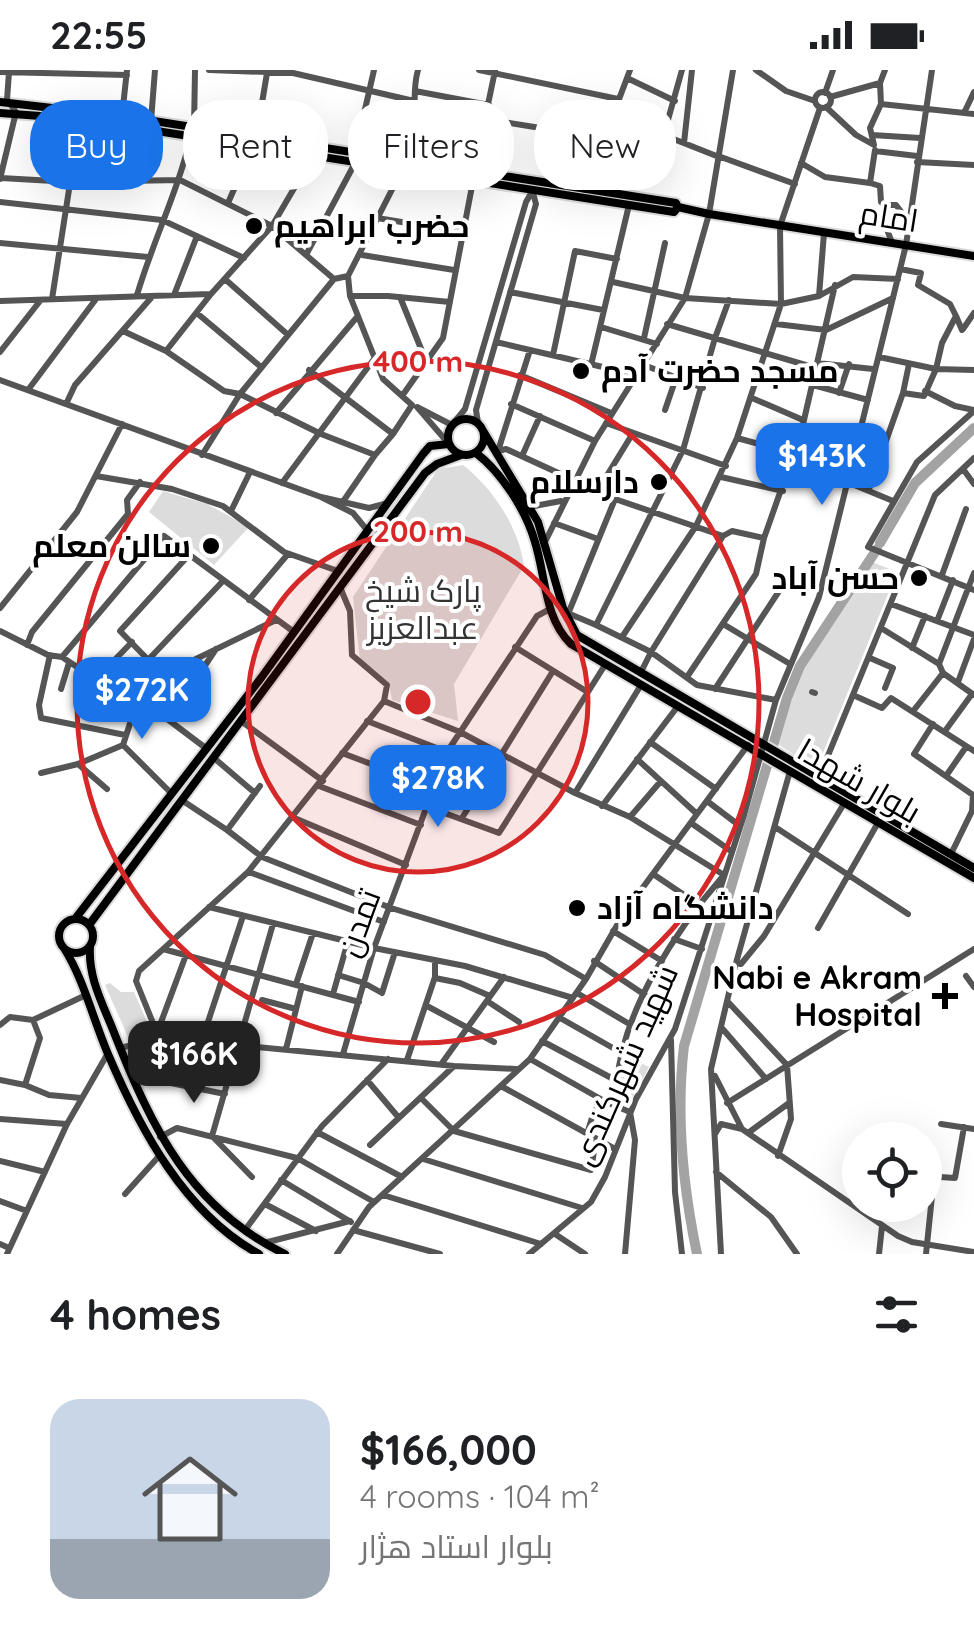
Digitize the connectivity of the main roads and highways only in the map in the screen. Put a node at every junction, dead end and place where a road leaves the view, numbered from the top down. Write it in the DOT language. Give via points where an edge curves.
graph roads {
  1 [pos="4,101"];
  2 [pos="0,113"];
  3 [pos="183,130"];
  4 [pos="183,131"];
  5 [pos="514,183"];
  6 [pos="534,187"];
  7 [pos="550,190"];
  8 [pos="585,190"];
  9 [pos="678,208"];
  10 [pos="974,256"];
  11 [pos="480,426"];
  12 [pos="448,444"];
  13 [pos="476,452"];
  14 [pos="461,455"];
  15 [pos="389,503"];
  16 [pos="398,509"];
  17 [pos="338,571"];
  18 [pos="347,578"];
  19 [pos="562,602"];
  20 [pos="550,609"];
  21 [pos="172,794"];
  22 [pos="182,801"];
  23 [pos="879,816"];
  24 [pos="974,868"];
  25 [pos="974,878"];
  26 [pos="76,920"];
  27 [pos="89,925"];
  28 [pos="90,947"];
  29 [pos="64,948"];
  30 [pos="120,1048"];
  31 [pos="108,1053"];
  32 [pos="259,1254"];
  33 [pos="285,1254"];
  1 -- 3 [label="main road"];
  2 -- 4 [label="main road"];
  5 -- 6 [label="main road"];
  7 -- 9 [label="main road"];
  8 -- 9 [label="main road" via="676,202"];
  9 -- 10 [label="main road, امام"];
  11 -- 12 [label="main road" via="462,419 452,425"];
  11 -- 13 [label="main road" via="484,439"];
  11 -- 19 [label="main road" via="546,540"];
  12 -- 14 [label="main road"];
  12 -- 15 [label="main road" via="430,446"];
  13 -- 14 [label="main road"];
  13 -- 20 [label="main road" via="503,482 534,538"];
  14 -- 16 [label="main road" via="430,468"];
  15 -- 16 [label="main road"];
  15 -- 17 [label="main road"];
  16 -- 18 [label="main road"];
  17 -- 18 [label="main road"];
  17 -- 21 [label="main road"];
  18 -- 22 [label="main road"];
  19 -- 20 [label="main road"];
  19 -- 23 [label="main road, بلوار شهدا" via="577,635 752,734"];
  20 -- 23 [label="main road, بلوار شهدا" via="562,635 606,665"];
  21 -- 22 [label="main road"];
  21 -- 26 [label="main road"];
  22 -- 27 [label="main road"];
  23 -- 24 [label="main road, بلوار شهدا"];
  23 -- 25 [label="main road, بلوار شهدا"];
  26 -- 27 [label="main road"];
  26 -- 29 [label="main road" via="61,929"];
  27 -- 28 [label="main road"];
  28 -- 29 [label="main road" via="76,954"];
  28 -- 30 [label="main road" via="93,981"];
  29 -- 31 [label="main road"];
  30 -- 31 [label="main road"];
  30 -- 33 [label="main road" via="169,1152 245,1230"];
  31 -- 32 [label="main road" via="160,1156 231,1236"];
}
